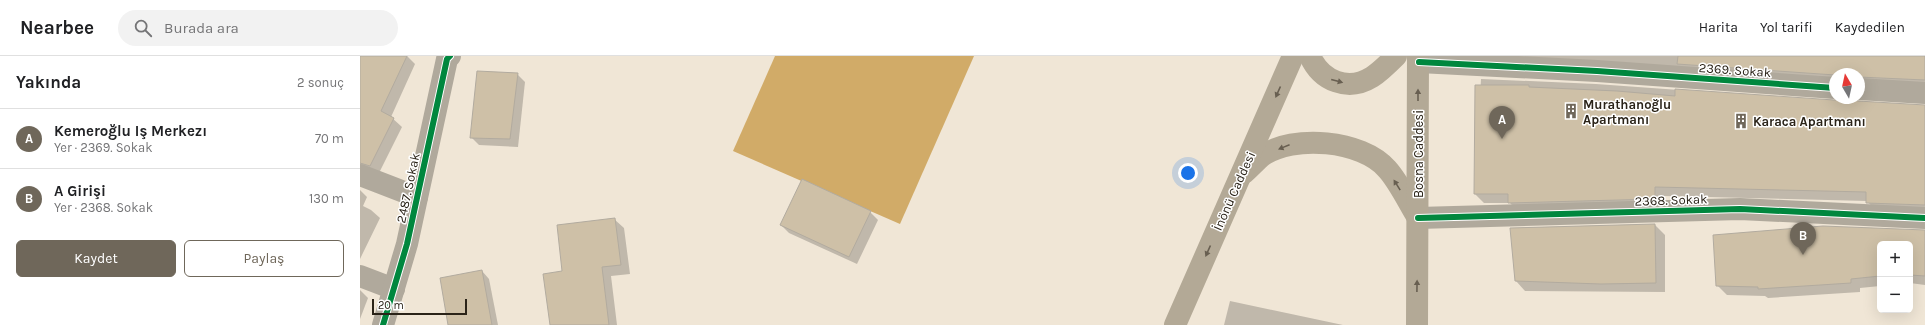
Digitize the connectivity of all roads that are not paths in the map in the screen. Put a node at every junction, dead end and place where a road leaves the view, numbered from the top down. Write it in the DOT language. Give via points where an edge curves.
graph roads {
  1 [pos="1293,56"];
  2 [pos="1310,56"];
  3 [pos="1396,56"];
  4 [pos="446,57"];
  5 [pos="1418,59"];
  6 [pos="1829,88"];
  7 [pos="1865,89"];
  8 [pos="1925,93"];
  9 [pos="360,174"];
  10 [pos="1240,177"];
  11 [pos="417,197"];
  12 [pos="1418,218"];
  13 [pos="1925,218"];
  14 [pos="360,276"];
  15 [pos="394,289"];
  16 [pos="384,325"];
  17 [pos="1175,325"];
  18 [pos="1417,325"];
  1 -- 10 [label="main road, İnönü Caddesi, one-way"];
  2 -- 3 [label="main road, one-way" via="1324,77 1338,83 1355,84 1372,77"];
  4 -- 11 [label="street, 2487. Sokak"];
  5 -- 6 [label="street, 2369. Sokak"];
  12 -- 5 [label="main road, Bosna Caddesi, one-way"];
  7 -- 8 [label="street"];
  9 -- 11 [label="street"];
  12 -- 10 [label="main road, one-way" via="1387,169 1367,155 1344,146 1318,142 1292,144 1263,156"];
  10 -- 17 [label="main road, İnönü Caddesi, one-way"];
  11 -- 15 [label="street, 2487. Sokak"];
  12 -- 13 [label="street, 2368. Sokak" via="1740,209"];
  18 -- 12 [label="main road, Bosna Caddesi, one-way"];
  14 -- 15 [label="street"];
  15 -- 16 [label="street, 2487. Sokak"];
}
